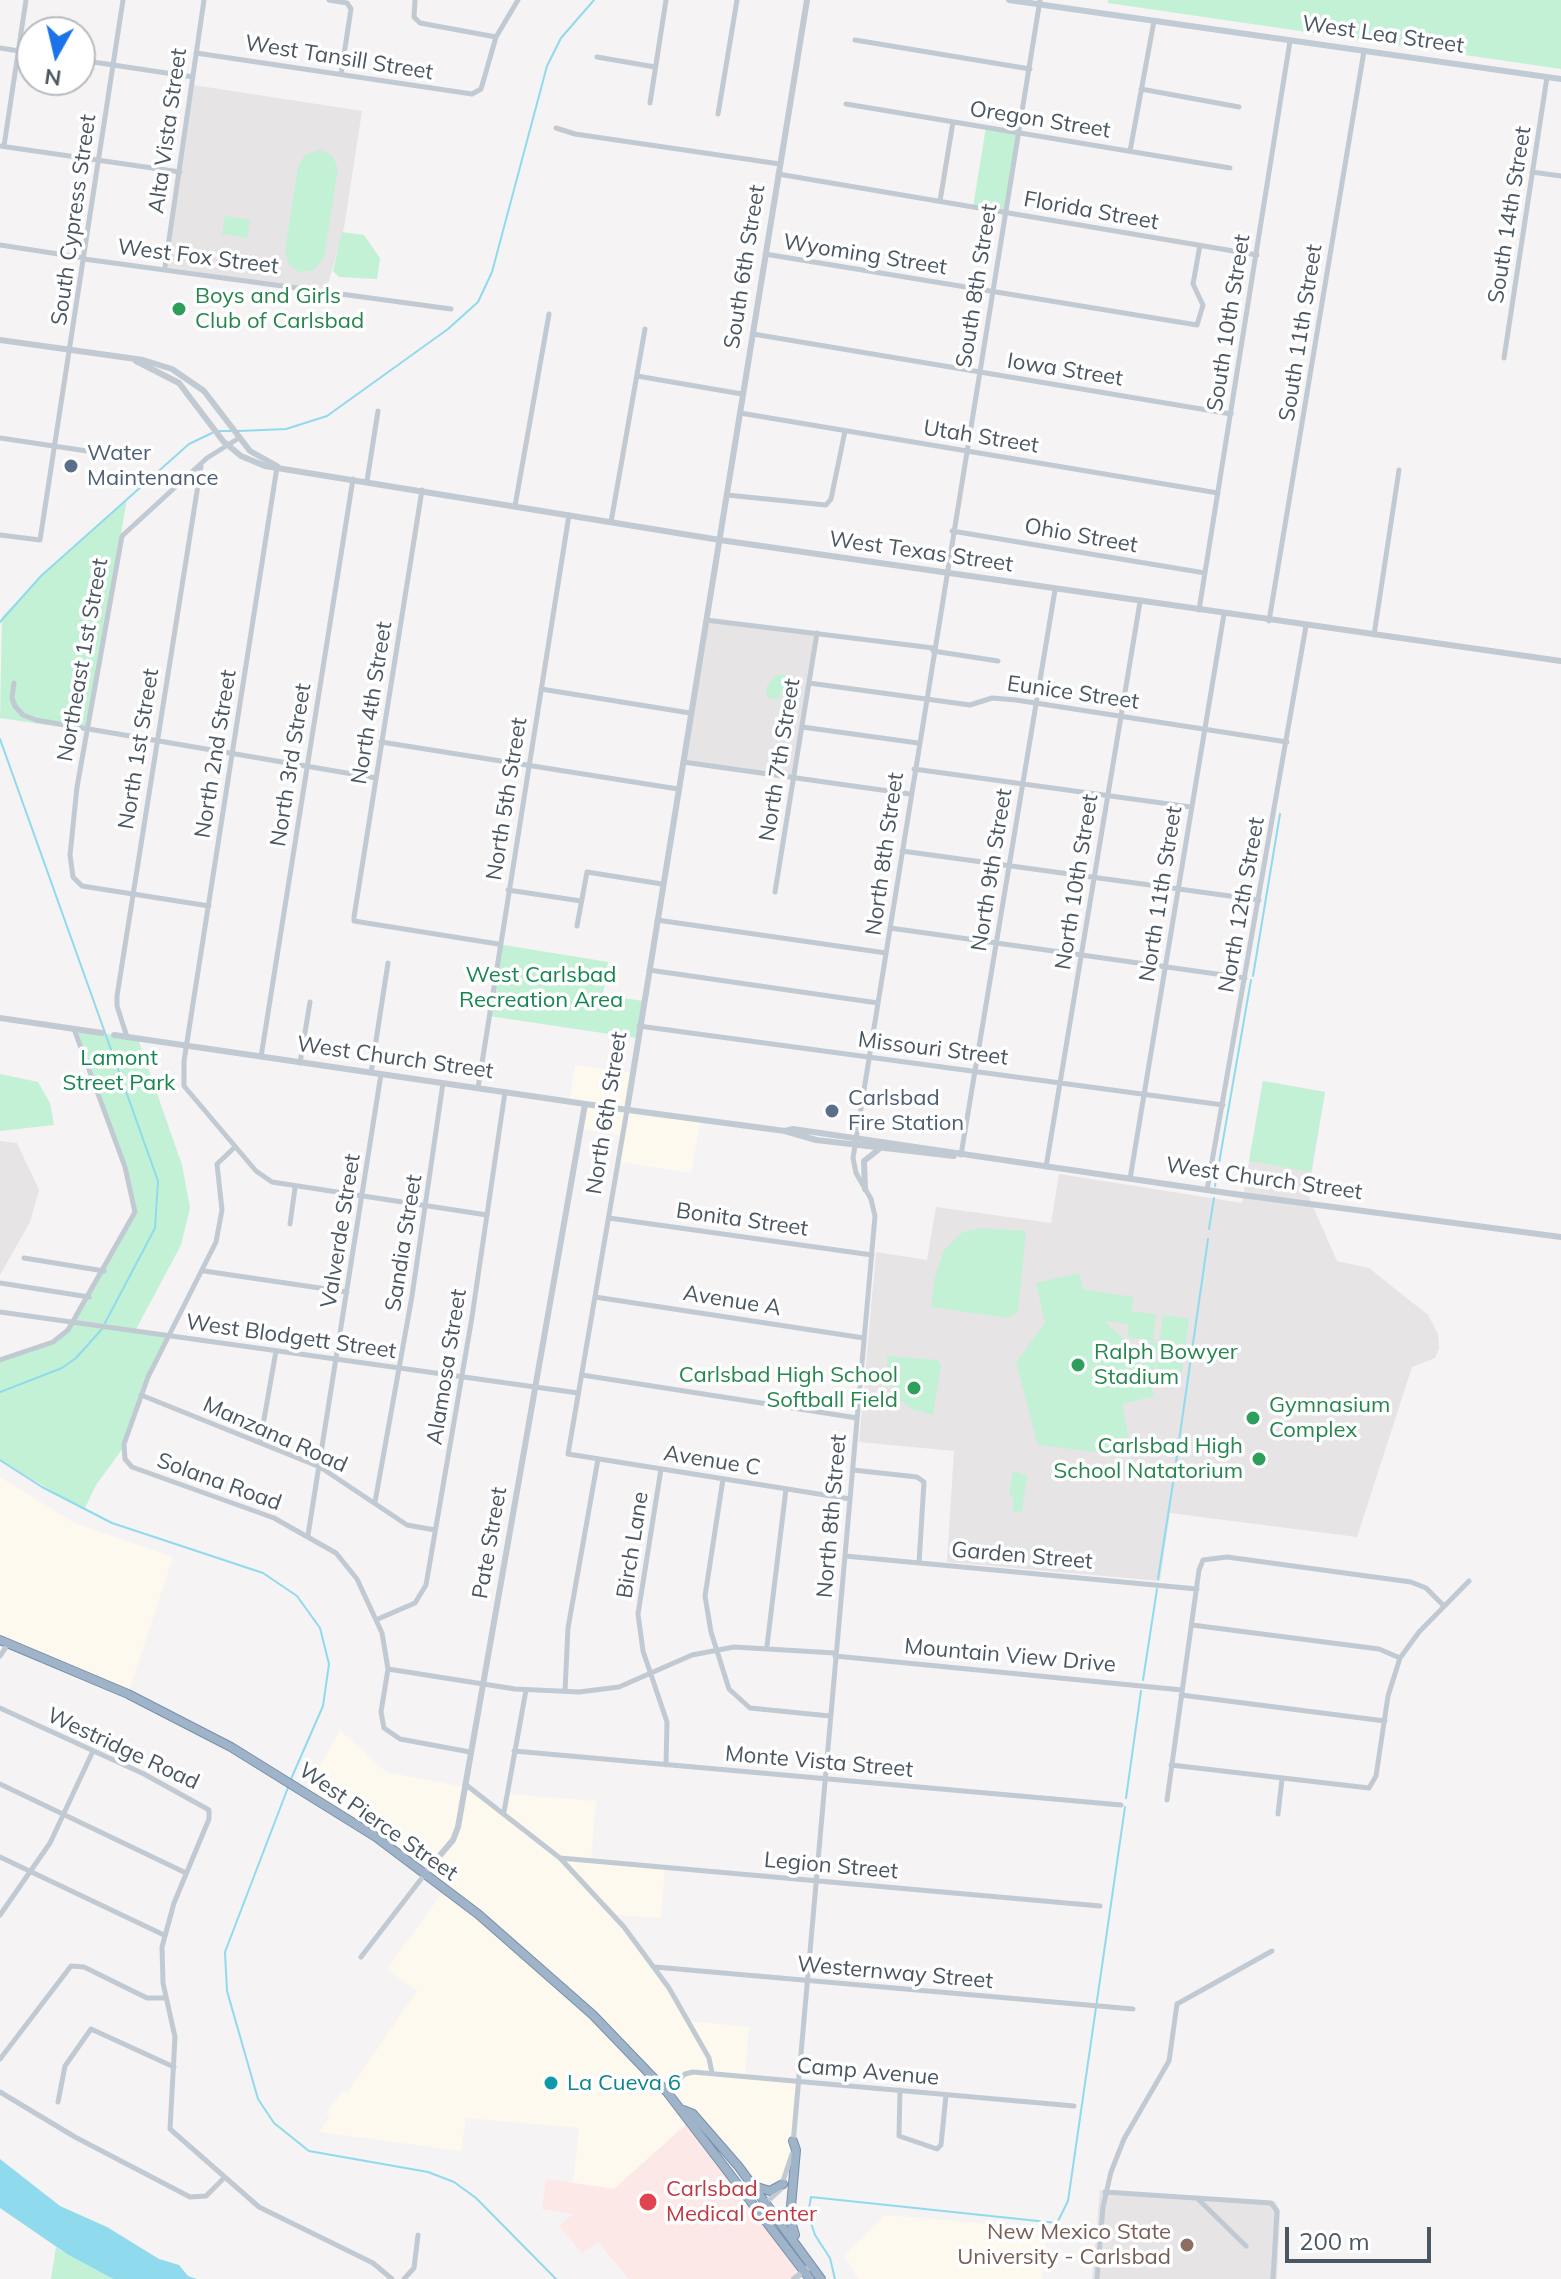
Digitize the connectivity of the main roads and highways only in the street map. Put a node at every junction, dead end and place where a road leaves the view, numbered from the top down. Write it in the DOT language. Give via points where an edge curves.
graph roads {
  1 [pos="1009,0"];
  2 [pos="1040,2"];
  3 [pos="1561,79"];
  4 [pos="4,1642"];
  5 [pos="683,2110"];
  6 [pos="793,2141"];
  7 [pos="753,2184"];
  8 [pos="783,2184"];
  9 [pos="800,2247"];
  10 [pos="809,2272"];
  11 [pos="821,2279"];
  1 -- 2 [label="main road, West Lea Street"];
  2 -- 3 [label="main road, West Lea Street"];
  4 -- 5 [label="highway, West Pierce Street" via="142,1701 283,1778 425,1873 532,1960"];
  5 -- 7 [label="highway, West Pierce Street" via="693,2114"];
  5 -- 10 [label="highway, West Pierce Street"];
  6 -- 9 [label="highway" via="790,2218"];
  7 -- 8 [label="highway" via="770,2191"];
  7 -- 9 [label="highway, West Pierce Street"];
  9 -- 10 [label="highway, West Pierce Street"];
  10 -- 11 [label="highway, West Pierce Street"];
}
